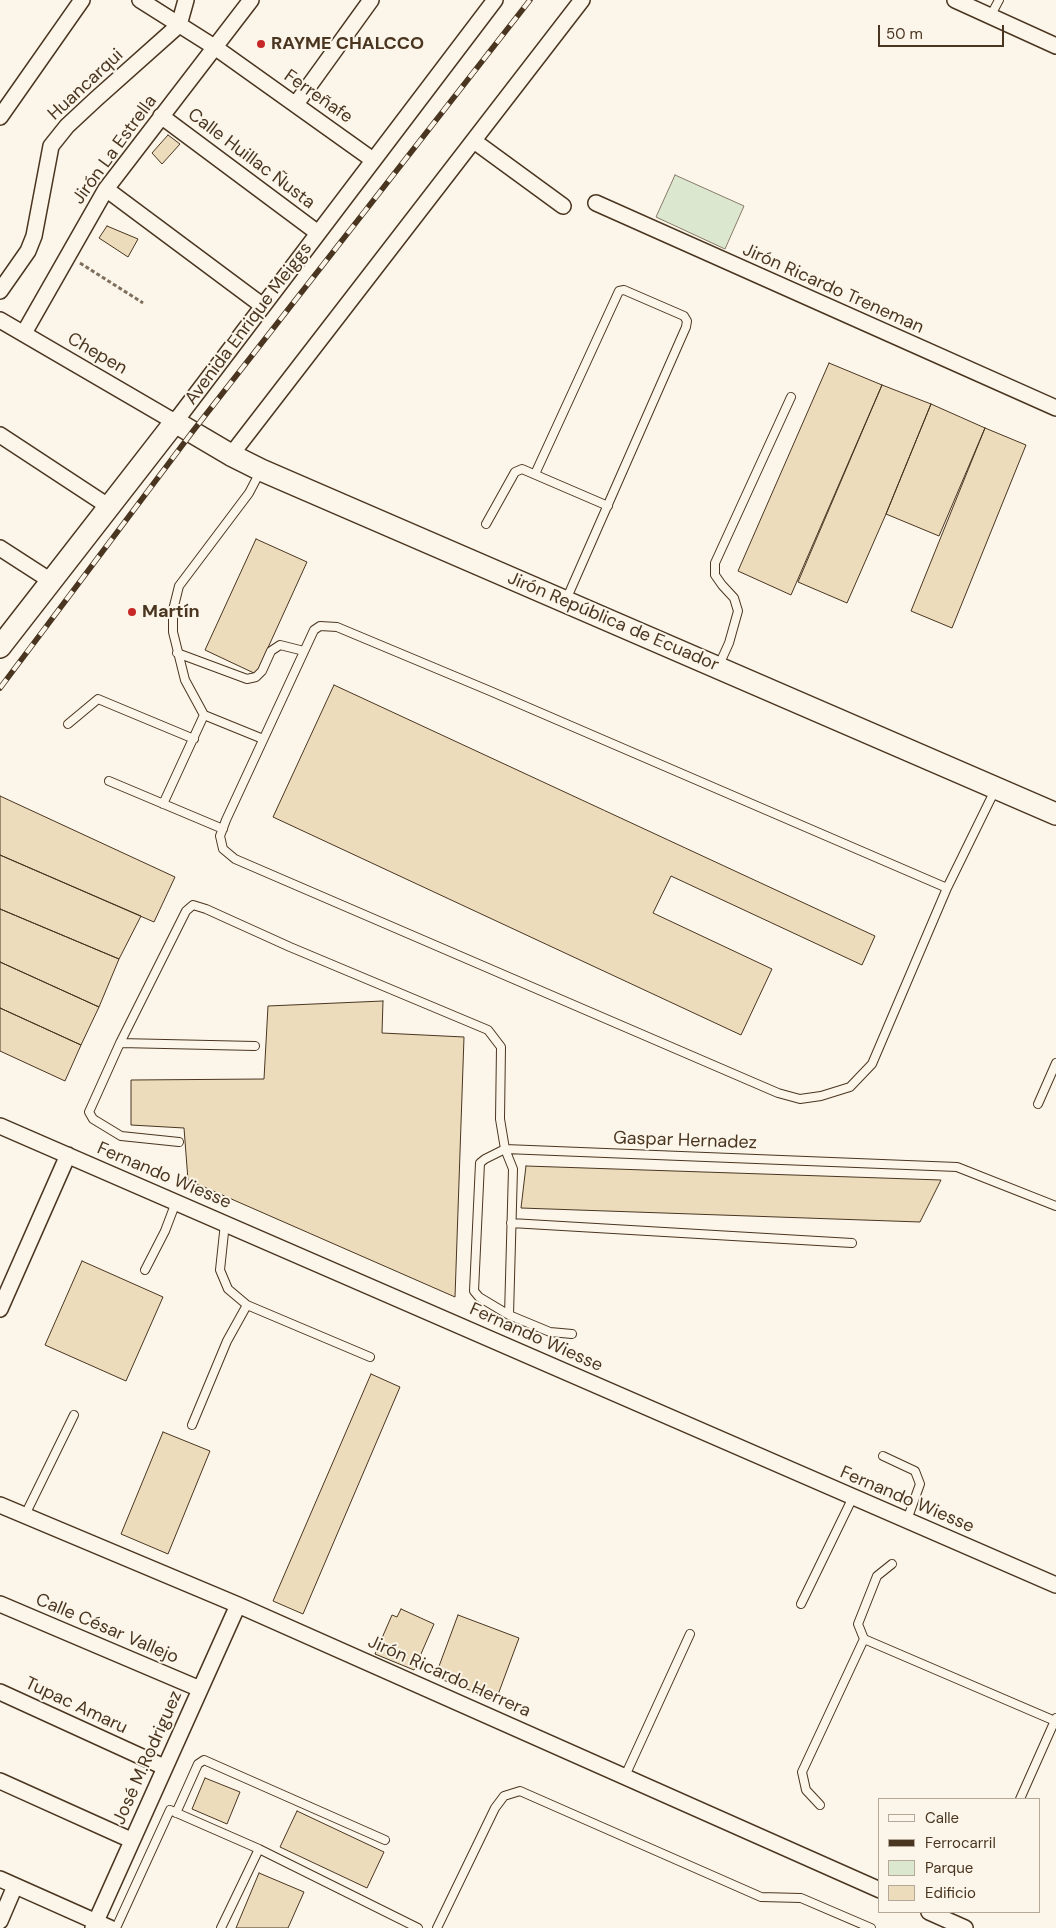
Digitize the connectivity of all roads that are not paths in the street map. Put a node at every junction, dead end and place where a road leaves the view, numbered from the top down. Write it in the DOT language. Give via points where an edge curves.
graph roads {
  1 [pos="82,0"];
  2 [pos="140,0"];
  3 [pos="186,0"];
  4 [pos="251,0"];
  5 [pos="371,0"];
  6 [pos="495,0"];
  7 [pos="582,0"];
  8 [pos="955,0"];
  9 [pos="998,0"];
  10 [pos="990,17"];
  11 [pos="179,25"];
  12 [pos="1056,46"];
  13 [pos="216,48"];
  14 [pos="296,104"];
  15 [pos="162,116"];
  16 [pos="0,117"];
  17 [pos="474,141"];
  18 [pos="373,160"];
  19 [pos="106,189"];
  20 [pos="596,203"];
  21 [pos="563,206"];
  22 [pos="318,233"];
  23 [pos="0,291"];
  24 [pos="263,306"];
  25 [pos="2,323"];
  26 [pos="24,333"];
  27 [pos="791,397"];
  28 [pos="1056,408"];
  29 [pos="175,422"];
  30 [pos="0,434"];
  31 [pos="232,454"];
  32 [pos="261,470"];
  33 [pos="535,474"];
  34 [pos="108,506"];
  35 [pos="608,506"];
  36 [pos="486,524"];
  37 [pos="0,548"];
  38 [pos="51,581"];
  39 [pos="566,602"];
  40 [pos="0,647"];
  41 [pos="304,651"];
  42 [pos="177,653"];
  43 [pos="718,667"];
  44 [pos="204,715"];
  45 [pos="68,724"];
  46 [pos="194,739"];
  47 [pos="264,739"];
  48 [pos="109,781"];
  49 [pos="996,788"];
  50 [pos="163,804"];
  51 [pos="1056,814"];
  52 [pos="223,829"];
  53 [pos="947,888"];
  54 [pos="120,1044"];
  55 [pos="254,1046"];
  56 [pos="1056,1062"];
  57 [pos="1038,1104"];
  58 [pos="0,1126"];
  59 [pos="179,1142"];
  60 [pos="505,1149"];
  61 [pos="68,1155"];
  62 [pos="176,1202"];
  63 [pos="1056,1206"];
  64 [pos="225,1223"];
  65 [pos="511,1223"];
  66 [pos="852,1243"];
  67 [pos="145,1270"];
  68 [pos="246,1305"];
  69 [pos="0,1309"];
  70 [pos="509,1315"];
  71 [pos="572,1334"];
  72 [pos="370,1357"];
  73 [pos="74,1416"];
  74 [pos="192,1425"];
  75 [pos="884,1456"];
  76 [pos="853,1497"];
  77 [pos="0,1505"];
  78 [pos="25,1515"];
  79 [pos="907,1520"];
  80 [pos="892,1564"];
  81 [pos="1056,1585"];
  82 [pos="0,1604"];
  83 [pos="801,1604"];
  84 [pos="238,1605"];
  85 [pos="690,1634"];
  86 [pos="864,1639"];
  87 [pos="200,1689"];
  88 [pos="0,1692"];
  89 [pos="1055,1720"];
  90 [pos="164,1767"];
  91 [pos="625,1776"];
  92 [pos="0,1781"];
  93 [pos="1020,1798"];
  94 [pos="820,1805"];
  95 [pos="176,1813"];
  96 [pos="131,1840"];
  97 [pos="385,1840"];
  98 [pos="259,1849"];
  99 [pos="0,1879"];
  100 [pos="15,1886"];
  101 [pos="878,1889"];
  102 [pos="931,1913"];
  103 [pos="0,1921"];
  104 [pos="94,1925"];
  105 [pos="110,1928"];
  106 [pos="116,1928"];
  107 [pos="221,1928"];
  108 [pos="418,1928"];
  109 [pos="437,1928"];
  110 [pos="871,1928"];
  111 [pos="965,1928"];
  1 -- 16 [label="street"];
  2 -- 11 [label="street, Ferreñafe"];
  3 -- 11 [label="street"];
  4 -- 13 [label="street, Jirón La Estrella"];
  5 -- 14 [label="street"];
  6 -- 18 [label="street, Avenida Enrique Meiggs"];
  7 -- 17 [label="street"];
  8 -- 10 [label="street"];
  9 -- 10 [label="lane"];
  10 -- 12 [label="street"];
  11 -- 13 [label="street, Ferreñafe"];
  11 -- 23 [label="street, Huancarqui" via="67,126 55,141 48,155 34,236 28,252"];
  13 -- 14 [label="street, Ferreñafe"];
  13 -- 15 [label="street, Jirón La Estrella"];
  14 -- 18 [label="street, Ferreñafe"];
  15 -- 19 [label="street, Jirón La Estrella"];
  15 -- 22 [label="street, Calle Huillac Ñusta"];
  17 -- 21 [label="street"];
  17 -- 31 [label="street"];
  18 -- 22 [label="street, Avenida Enrique Meiggs"];
  19 -- 24 [label="street"];
  19 -- 26 [label="street, Jirón La Estrella"];
  20 -- 28 [label="street, Jirón Ricardo Treneman"];
  22 -- 24 [label="street, Avenida Enrique Meiggs"];
  24 -- 29 [label="street, Avenida Enrique Meiggs"];
  25 -- 26 [label="street, Chepen"];
  26 -- 29 [label="street, Chepen"];
  27 -- 43 [label="lane" via="715,563 715,575 734,598 738,610"];
  29 -- 31 [label="street, Jirón República de Ecuador"];
  29 -- 34 [label="street, Avenida Enrique Meiggs"];
  30 -- 34 [label="street"];
  31 -- 32 [label="street, Jirón República de Ecuador"];
  32 -- 39 [label="street, Jirón República de Ecuador"];
  32 -- 42 [label="lane" via="249,493 179,586 173,610"];
  33 -- 35 [label="lane"];
  33 -- 35 [label="lane" via="615,295 624,290 684,316 688,320 686,327"];
  33 -- 36 [label="lane" via="522,470 515,472"];
  34 -- 38 [label="street, Avenida Enrique Meiggs"];
  35 -- 39 [label="lane"];
  37 -- 38 [label="street"];
  38 -- 40 [label="street, Avenida Enrique Meiggs"];
  39 -- 43 [label="street, Jirón República de Ecuador"];
  41 -- 42 [label="lane" via="280,645 271,651 262,671 247,680"];
  41 -- 47 [label="lane"];
  41 -- 53 [label="lane" via="314,630 320,626 337,627 500,694"];
  42 -- 44 [label="lane" via="185,680"];
  43 -- 49 [label="street, Jirón República de Ecuador"];
  44 -- 46 [label="lane"];
  44 -- 47 [label="lane"];
  45 -- 46 [label="lane" via="98,699"];
  46 -- 50 [label="lane"];
  47 -- 52 [label="lane"];
  48 -- 50 [label="lane"];
  49 -- 51 [label="street, Jirón República de Ecuador"];
  49 -- 53 [label="lane"];
  50 -- 52 [label="lane"];
  52 -- 53 [label="lane" via="220,836 223,849 236,859 778,1093 800,1099 850,1087 872,1064"];
  54 -- 55 [label="lane"];
  54 -- 59 [label="lane" via="90,1116 121,1136"];
  54 -- 60 [label="lane" via="186,911 193,905 488,1030 500,1047 500,1119"];
  56 -- 57 [label="lane"];
  58 -- 61 [label="street, Fernando Wiesse"];
  60 -- 63 [label="lane, Gaspar Hernadez" via="957,1167"];
  60 -- 65 [label="lane" via="513,1169"];
  60 -- 70 [label="lane" via="480,1163 474,1291"];
  61 -- 62 [label="street, Fernando Wiesse"];
  61 -- 69 [label="street"];
  62 -- 64 [label="street, Fernando Wiesse"];
  62 -- 67 [label="lane"];
  64 -- 68 [label="lane" via="220,1270 228,1289"];
  64 -- 76 [label="street, Fernando Wiesse"];
  65 -- 66 [label="lane"];
  65 -- 70 [label="lane"];
  68 -- 72 [label="lane"];
  68 -- 74 [label="lane"];
  70 -- 71 [label="lane" via="550,1332"];
  73 -- 78 [label="lane"];
  75 -- 79 [label="lane" via="915,1471 920,1484"];
  76 -- 79 [label="street, Fernando Wiesse"];
  76 -- 83 [label="lane"];
  77 -- 78 [label="street, Jirón Ricardo Herrera"];
  78 -- 84 [label="street, Jirón Ricardo Herrera"];
  79 -- 81 [label="street, Fernando Wiesse"];
  80 -- 86 [label="lane" via="877,1576 858,1624"];
  82 -- 87 [label="street, Calle César Vallejo"];
  84 -- 87 [label="street, José M.Rodriguez"];
  84 -- 91 [label="street, Jirón Ricardo Herrera"];
  85 -- 91 [label="lane"];
  86 -- 89 [label="lane"];
  86 -- 94 [label="lane" via="802,1772 806,1790"];
  87 -- 90 [label="street, José M.Rodriguez"];
  88 -- 90 [label="street, Tupac Amaru"];
  89 -- 93 [label="lane"];
  90 -- 96 [label="street, José M.Rodriguez"];
  91 -- 101 [label="street, Jirón Ricardo Herrera"];
  92 -- 96 [label="street"];
  95 -- 97 [label="lane" via="198,1764 204,1760"];
  95 -- 98 [label="lane"];
  95 -- 106 [label="lane" via="170,1810"];
  96 -- 104 [label="street, José M.Rodriguez"];
  98 -- 107 [label="lane"];
  98 -- 108 [label="lane"];
  99 -- 100 [label="street"];
  100 -- 103 [label="street"];
  100 -- 104 [label="street"];
  102 -- 111 [label="street"];
  104 -- 105 [label="street"];
  109 -- 110 [label="lane" via="495,1808 504,1796 520,1790 761,1896 801,1898"];
}
